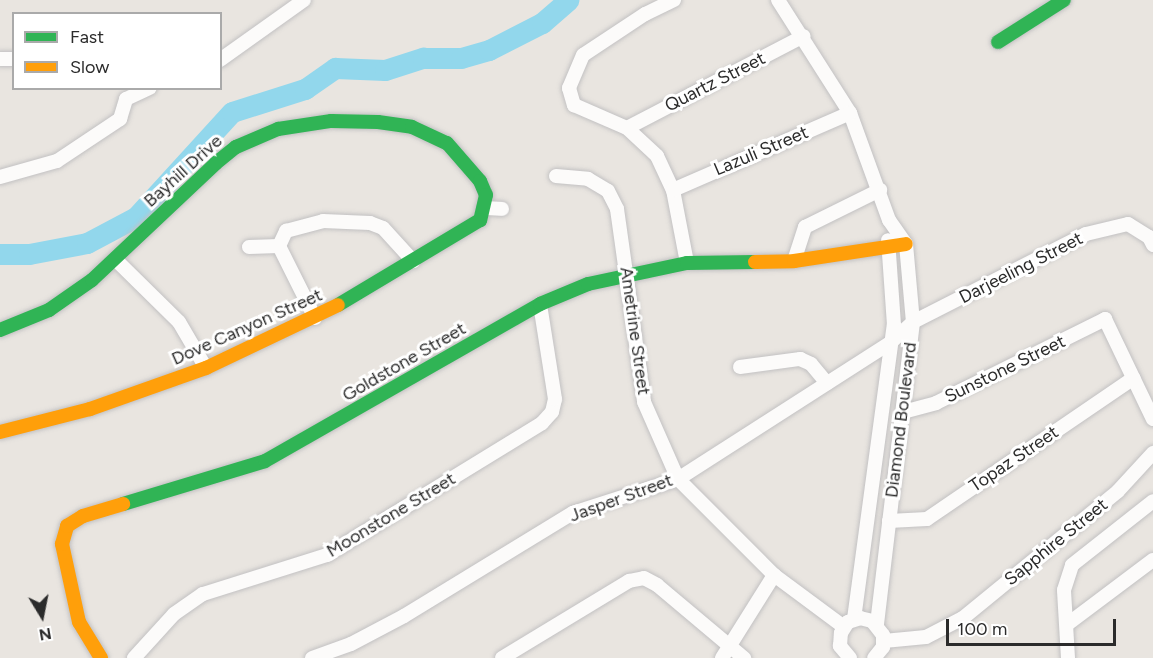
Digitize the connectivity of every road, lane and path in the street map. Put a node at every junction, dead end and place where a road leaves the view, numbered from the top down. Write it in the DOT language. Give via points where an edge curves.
graph roads {
  1 [pos="304,0"];
  2 [pos="675,0"];
  3 [pos="778,0"];
  4 [pos="1064,0"];
  5 [pos="804,36"];
  6 [pos="999,42"];
  7 [pos="222,59"];
  8 [pos="141,90"];
  9 [pos="123,94"];
  10 [pos="850,113"];
  11 [pos="627,128"];
  12 [pos="556,176"];
  13 [pos="0,177"];
  14 [pos="673,190"];
  15 [pos="880,190"];
  16 [pos="485,208"];
  17 [pos="502,209"];
  18 [pos="889,220"];
  19 [pos="906,244"];
  20 [pos="1153,245"];
  21 [pos="279,246"];
  22 [pos="249,247"];
  23 [pos="888,248"];
  24 [pos="116,260"];
  25 [pos="413,261"];
  26 [pos="794,261"];
  27 [pos="687,263"];
  28 [pos="628,278"];
  29 [pos="540,304"];
  30 [pos="315,318"];
  31 [pos="913,322"];
  32 [pos="0,330"];
  33 [pos="891,342"];
  34 [pos="740,367"];
  35 [pos="206,368"];
  36 [pos="1134,378"];
  37 [pos="827,383"];
  38 [pos="903,412"];
  39 [pos="1153,419"];
  40 [pos="0,432"];
  41 [pos="1153,453"];
  42 [pos="678,479"];
  43 [pos="1153,501"];
  44 [pos="890,521"];
  45 [pos="1153,560"];
  46 [pos="774,575"];
  47 [pos="849,623"];
  48 [pos="1069,623"];
  49 [pos="877,624"];
  50 [pos="884,641"];
  51 [pos="730,645"];
  52 [pos="101,658"];
  53 [pos="134,658"];
  54 [pos="312,658"];
  55 [pos="502,658"];
  56 [pos="722,658"];
  57 [pos="744,658"];
  58 [pos="848,658"];
  59 [pos="874,658"];
  60 [pos="1068,658"];
  1 -- 7 [label="street"];
  2 -- 11 [label="street" via="645,14 583,55 569,88 574,105"];
  3 -- 5 [label="street, Diamond Boulevard"];
  4 -- 6 [label="street"];
  5 -- 10 [label="street, Diamond Boulevard"];
  5 -- 11 [label="street, Quartz Street"];
  8 -- 9 [label="street"];
  9 -- 13 [label="street" via="120,119 57,161"];
  10 -- 14 [label="street, Lazuli Street"];
  10 -- 15 [label="street, Diamond Boulevard"];
  11 -- 14 [label="street" via="657,156"];
  12 -- 28 [label="street, Ametrine Street" via="588,178 608,191 617,209"];
  14 -- 27 [label="street"];
  15 -- 18 [label="street, Diamond Boulevard"];
  15 -- 26 [label="street" via="805,227"];
  16 -- 17 [label="street"];
  16 -- 24 [label="street, Bayhill Drive" via="486,195 480,181 459,154 432,134 378,122 305,124 258,136 236,147"];
  16 -- 25 [label="street, Dove Canyon Street" via="480,220 466,231"];
  18 -- 19 [label="street, Diamond Boulevard"];
  18 -- 23 [label="street, Diamond Boulevard"];
  19 -- 23 [label="street, Goldstone Street"];
  19 -- 31 [label="street, Diamond Boulevard"];
  20 -- 31 [label="street, Darjeeling Street" via="1149,237 1128,224 1086,234"];
  21 -- 22 [label="street"];
  21 -- 25 [label="street" via="279,238 295,227 356,220 383,228"];
  21 -- 30 [label="street"];
  23 -- 26 [label="street, Goldstone Street"];
  23 -- 33 [label="street, Diamond Boulevard"];
  24 -- 32 [label="street, Bayhill Drive" via="49,310"];
  24 -- 35 [label="street" via="179,322"];
  25 -- 30 [label="street, Dove Canyon Street"];
  26 -- 27 [label="street, Goldstone Street"];
  27 -- 28 [label="street, Goldstone Street"];
  28 -- 29 [label="street, Goldstone Street" via="588,284"];
  28 -- 42 [label="street, Ametrine Street" via="644,402"];
  29 -- 52 [label="street, Goldstone Street" via="265,461 83,516 67,526 62,544 79,622"];
  29 -- 53 [label="street, Moonstone Street" via="555,399 552,412 542,423 327,555 204,594 174,614"];
  30 -- 35 [label="street, Dove Canyon Street"];
  31 -- 33 [label="street, Darjeeling Street"];
  31 -- 38 [label="street, Diamond Boulevard"];
  33 -- 37 [label="street, Jasper Street"];
  33 -- 47 [label="street, Diamond Boulevard"];
  34 -- 37 [label="street" via="800,359 811,364"];
  35 -- 40 [label="street, Dove Canyon Street" via="90,409"];
  36 -- 38 [label="street, Sunstone Street" via="1105,319 936,403"];
  36 -- 39 [label="street"];
  36 -- 44 [label="street, Topaz Street" via="927,519"];
  37 -- 42 [label="street, Jasper Street"];
  38 -- 44 [label="street, Diamond Boulevard"];
  41 -- 50 [label="street, Sapphire Street" via="1118,491 963,618 926,637"];
  42 -- 46 [label="street, Ametrine Street"];
  42 -- 54 [label="street, Jasper Street" via="573,513 404,616 351,644"];
  43 -- 48 [label="street" via="1072,565 1064,590"];
  44 -- 49 [label="street, Diamond Boulevard"];
  45 -- 48 [label="street"];
  46 -- 47 [label="street, Ametrine Street"];
  46 -- 51 [label="street"];
  47 -- 49 [label="street" via="866,619"];
  47 -- 58 [label="street, Diamond Boulevard" via="840,639"];
  48 -- 60 [label="street"];
  49 -- 50 [label="street"];
  50 -- 59 [label="street"];
  51 -- 55 [label="street" via="644,578 629,581"];
  51 -- 56 [label="street"];
  51 -- 57 [label="street"];
}
